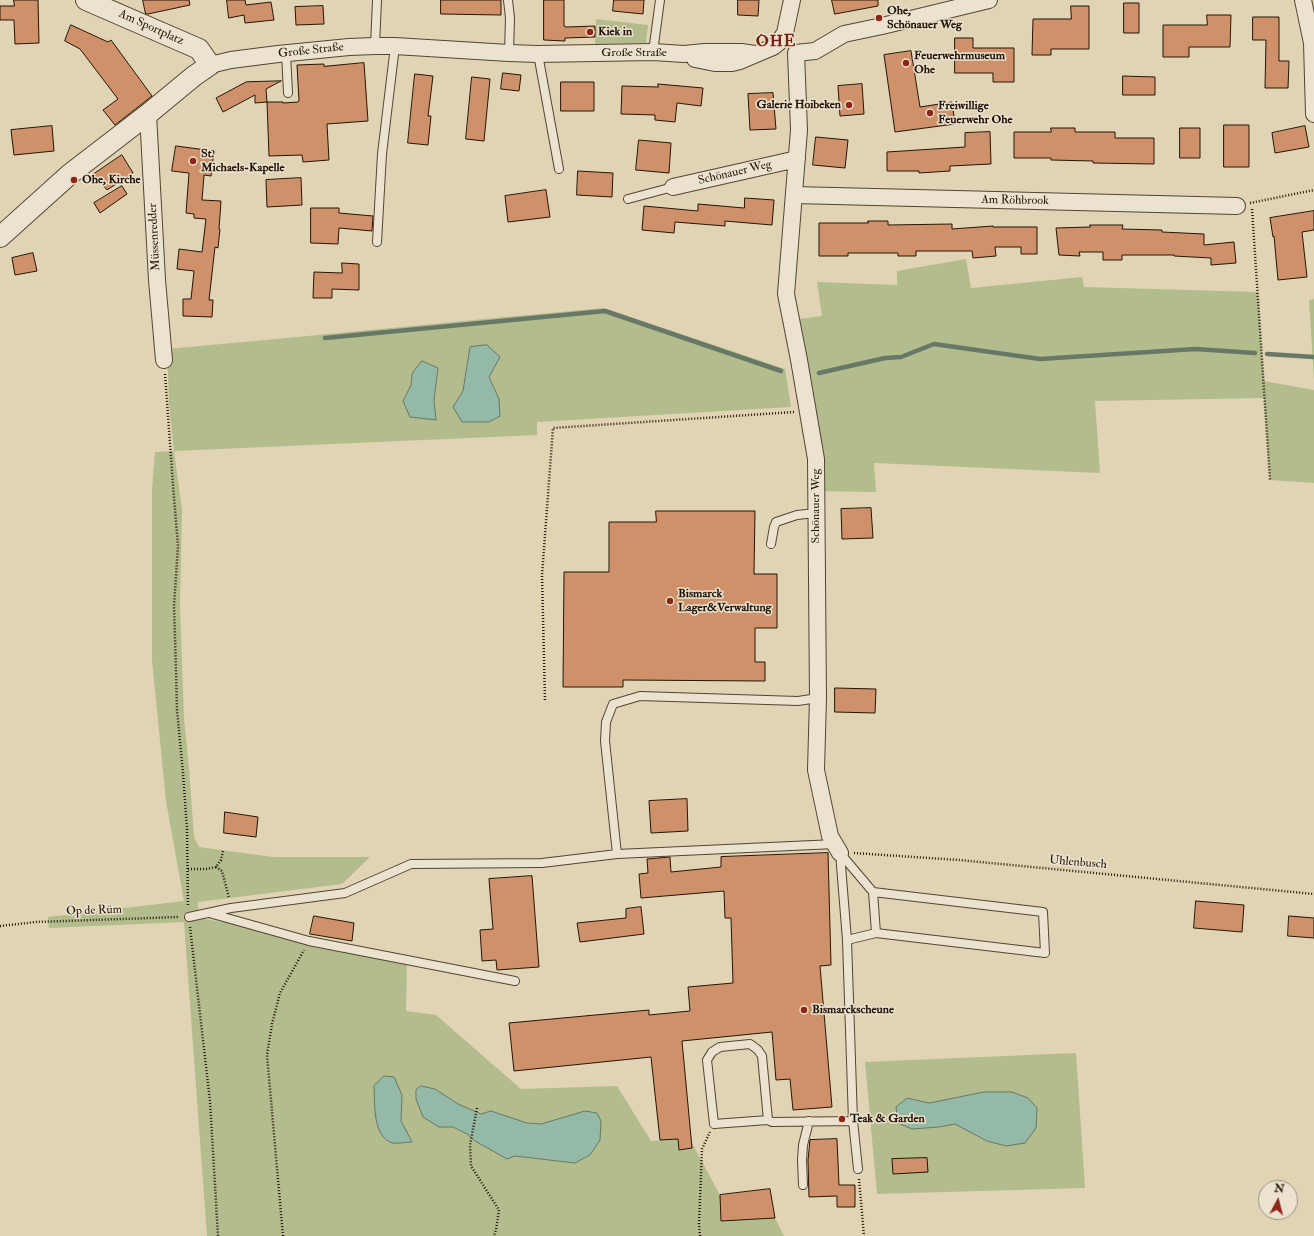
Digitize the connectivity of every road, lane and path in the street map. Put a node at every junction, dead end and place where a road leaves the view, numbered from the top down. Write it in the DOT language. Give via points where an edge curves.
graph roads {
  1 [pos="86,0"];
  2 [pos="377,0"];
  3 [pos="508,0"];
  4 [pos="660,0"];
  5 [pos="792,0"];
  6 [pos="989,0"];
  7 [pos="1303,0"];
  8 [pos="1310,0"];
  9 [pos="1314,0"];
  10 [pos="778,43"];
  11 [pos="1313,43"];
  12 [pos="376,46"];
  13 [pos="395,46"];
  14 [pos="653,52"];
  15 [pos="286,53"];
  16 [pos="509,53"];
  17 [pos="796,53"];
  18 [pos="538,54"];
  19 [pos="210,65"];
  20 [pos="288,93"];
  21 [pos="148,114"];
  22 [pos="1314,114"];
  23 [pos="797,159"];
  24 [pos="559,169"];
  25 [pos="673,187"];
  26 [pos="1314,190"];
  27 [pos="794,196"];
  28 [pos="628,199"];
  29 [pos="1244,204"];
  30 [pos="0,237"];
  31 [pos="377,242"];
  32 [pos="164,360"];
  33 [pos="807,412"];
  34 [pos="1270,480"];
  35 [pos="816,513"];
  36 [pos="771,544"];
  37 [pos="818,698"];
  38 [pos="545,700"];
  39 [pos="838,848"];
  40 [pos="223,851"];
  41 [pos="617,854"];
  42 [pos="216,866"];
  43 [pos="188,869"];
  44 [pos="873,892"];
  45 [pos="1314,894"];
  46 [pos="231,908"];
  47 [pos="208,913"];
  48 [pos="189,917"];
  49 [pos="0,926"];
  50 [pos="876,933"];
  51 [pos="846,940"];
  52 [pos="309,941"];
  53 [pos="515,981"];
  54 [pos="476,1108"];
  55 [pos="768,1120"];
  56 [pos="809,1121"];
  57 [pos="854,1121"];
  58 [pos="714,1124"];
  59 [pos="858,1169"];
  60 [pos="802,1185"];
  61 [pos="218,1236"];
  62 [pos="283,1236"];
  63 [pos="494,1236"];
  64 [pos="700,1236"];
  65 [pos="864,1236"];
  1 -- 19 [label="street, Am Sportplatz" via="199,49"];
  2 -- 12 [label="lane"];
  3 -- 16 [label="lane"];
  4 -- 14 [label="lane"];
  5 -- 10 [label="street" via="785,33"];
  6 -- 17 [label="street" via="844,34 815,51"];
  7 -- 11 [label="street"];
  8 -- 9 [label="street"];
  10 -- 14 [label="street, Große Straße" via="756,54"];
  10 -- 17 [label="street"];
  11 -- 22 [label="street"];
  12 -- 13 [label="street, Große Straße"];
  12 -- 15 [label="street, Große Straße"];
  13 -- 16 [label="street, Große Straße"];
  13 -- 31 [label="lane" via="382,154"];
  14 -- 18 [label="street, Große Straße"];
  15 -- 19 [label="street, Große Straße"];
  15 -- 20 [label="lane"];
  16 -- 18 [label="street, Große Straße"];
  17 -- 23 [label="street, Schönauer Weg" via="799,116"];
  18 -- 24 [label="lane"];
  19 -- 21 [label="street, Große Straße"];
  21 -- 30 [label="street, Große Straße" via="70,174"];
  21 -- 32 [label="street, Müssenredder"];
  23 -- 25 [label="street, Schönauer Weg"];
  23 -- 27 [label="street, Schönauer Weg"];
  25 -- 28 [label="lane"];
  26 -- 29 [label="path"];
  27 -- 29 [label="street, Am Röhbrook"];
  27 -- 33 [label="street, Schönauer Weg" via="786,294"];
  29 -- 34 [label="path"];
  32 -- 43 [label="path" via="178,546 174,606 175,663"];
  33 -- 35 [label="street, Schönauer Weg" via="816,459"];
  33 -- 38 [label="path" via="553,428 542,575"];
  35 -- 36 [label="lane" via="797,515 776,522"];
  35 -- 37 [label="street, Schönauer Weg"];
  37 -- 39 [label="street, Schönauer Weg" via="816,770 830,836"];
  37 -- 41 [label="lane" via="798,701 640,696 613,704 606,722 605,741"];
  39 -- 41 [label="lane"];
  39 -- 44 [label="lane"];
  39 -- 45 [label="path, Uhlenbusch"];
  39 -- 51 [label="lane"];
  40 -- 42 [label="path"];
  41 -- 46 [label="lane" via="542,863 412,864 346,893"];
  42 -- 43 [label="path"];
  42 -- 46 [label="path" via="222,871"];
  43 -- 48 [label="path"];
  44 -- 50 [label="lane"];
  44 -- 50 [label="lane" via="1043,912 1045,954"];
  46 -- 47 [label="lane"];
  47 -- 48 [label="lane"];
  47 -- 52 [label="lane"];
  48 -- 49 [label="path, Op de Rüm" via="36,922"];
  48 -- 61 [label="path" via="210,1101"];
  50 -- 51 [label="lane"];
  51 -- 57 [label="lane"];
  52 -- 53 [label="lane"];
  52 -- 62 [label="path" via="280,993 268,1054"];
  54 -- 63 [label="path" via="470,1145 471,1166 498,1210"];
  55 -- 56 [label="lane"];
  55 -- 58 [label="lane"];
  55 -- 58 [label="lane" via="762,1056 750,1044 720,1047 706,1060"];
  56 -- 57 [label="lane"];
  56 -- 60 [label="lane" via="803,1146"];
  57 -- 59 [label="lane"];
  58 -- 64 [label="path" via="702,1149"];
  59 -- 65 [label="path"];
}
